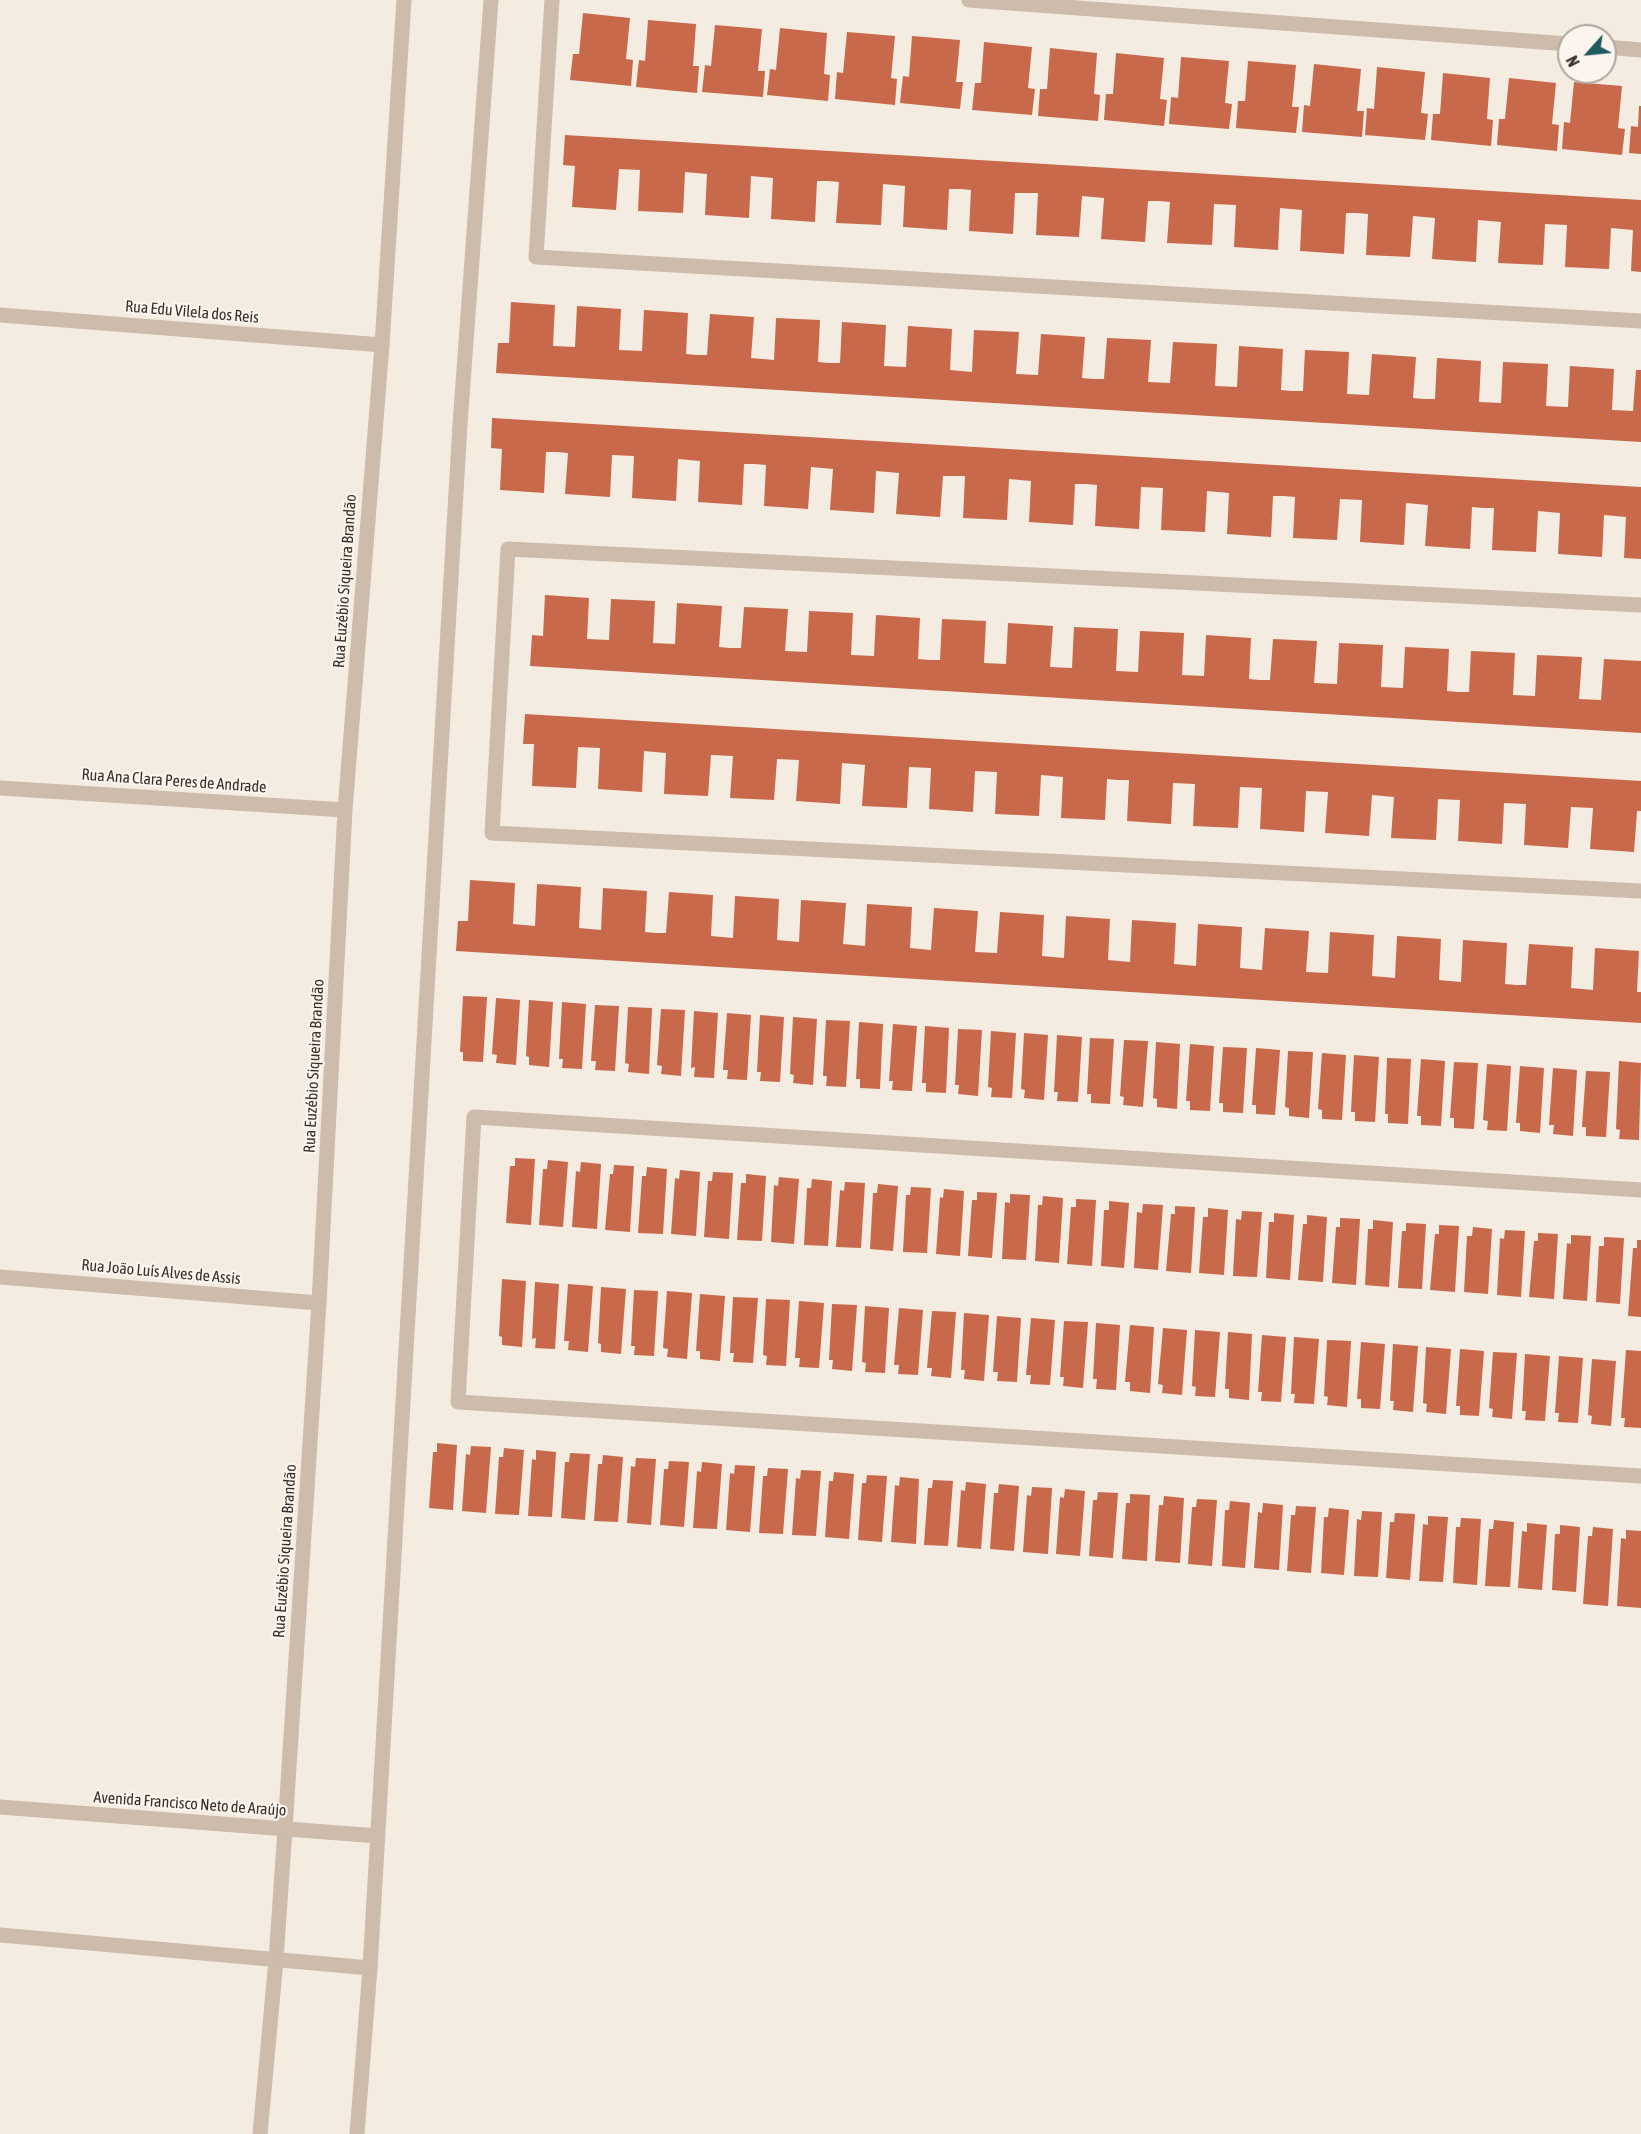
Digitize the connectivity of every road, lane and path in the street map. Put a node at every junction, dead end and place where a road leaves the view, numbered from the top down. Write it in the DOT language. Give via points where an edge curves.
graph roads {
  1 [pos="404,0"];
  2 [pos="491,0"];
  3 [pos="552,0"];
  4 [pos="969,0"];
  5 [pos="1557,43"];
  6 [pos="1617,48"];
  7 [pos="1641,50"];
  8 [pos="0,315"];
  9 [pos="1641,321"];
  10 [pos="382,345"];
  11 [pos="1641,605"];
  12 [pos="0,788"];
  13 [pos="345,810"];
  14 [pos="1641,891"];
  15 [pos="1641,1190"];
  16 [pos="0,1277"];
  17 [pos="319,1303"];
  18 [pos="1641,1476"];
  19 [pos="0,1807"];
  20 [pos="285,1829"];
  21 [pos="378,1836"];
  22 [pos="0,1935"];
  23 [pos="276,1960"];
  24 [pos="370,1968"];
  25 [pos="260,2134"];
  26 [pos="357,2134"];
  1 -- 10 [label="street, Rua Euzébio Siqueira Brandão"];
  2 -- 21 [label="street" via="459,436"];
  3 -- 9 [label="street" via="536,257"];
  4 -- 5 [label="street"];
  6 -- 7 [label="street"];
  8 -- 10 [label="street, Rua Edu Vilela dos Reis"];
  10 -- 13 [label="street, Rua Euzébio Siqueira Brandão"];
  11 -- 14 [label="street" via="508,549 492,833"];
  12 -- 13 [label="street, Rua Ana Clara Peres de Andrade"];
  13 -- 17 [label="street, Rua Euzébio Siqueira Brandão"];
  15 -- 18 [label="street" via="474,1117 458,1402"];
  16 -- 17 [label="street, Rua João Luís Alves de Assis"];
  17 -- 20 [label="street, Rua Euzébio Siqueira Brandão"];
  19 -- 20 [label="street, Avenida Francisco Neto de Araújo"];
  20 -- 21 [label="street, Avenida Francisco Neto de Araújo"];
  20 -- 23 [label="street, Rua Euzébio Siqueira Brandão"];
  21 -- 24 [label="street"];
  22 -- 23 [label="street"];
  23 -- 24 [label="street"];
  23 -- 25 [label="street, Rua Euzébio Siqueira Brandão"];
  24 -- 26 [label="street"];
}
